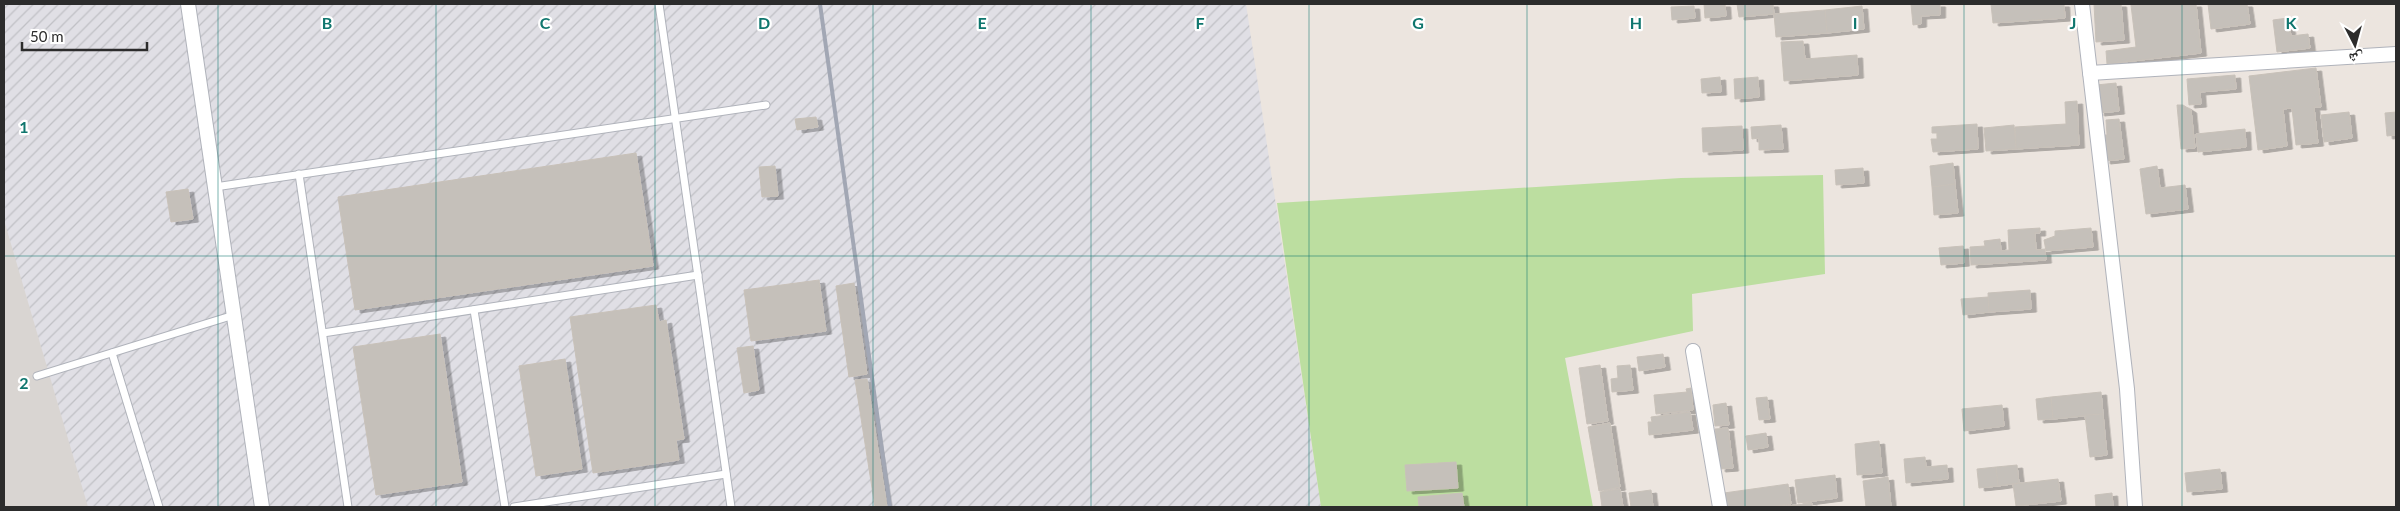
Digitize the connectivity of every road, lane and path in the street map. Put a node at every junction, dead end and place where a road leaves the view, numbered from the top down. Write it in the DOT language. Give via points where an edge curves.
graph roads {
  1 [pos="188,4"];
  2 [pos="659,4"];
  3 [pos="2082,4"];
  4 [pos="2396,54"];
  5 [pos="2090,73"];
  6 [pos="766,104"];
  7 [pos="675,119"];
  8 [pos="300,174"];
  9 [pos="215,186"];
  10 [pos="698,275"];
  11 [pos="474,310"];
  12 [pos="234,315"];
  13 [pos="323,333"];
  14 [pos="1693,351"];
  15 [pos="112,353"];
  16 [pos="37,376"];
  17 [pos="726,474"];
  18 [pos="159,507"];
  19 [pos="262,507"];
  20 [pos="348,507"];
  21 [pos="505,507"];
  22 [pos="514,507"];
  23 [pos="731,507"];
  24 [pos="1720,507"];
  25 [pos="2135,507"];
  1 -- 9 [label="street"];
  2 -- 7 [label="lane"];
  3 -- 5 [label="street"];
  4 -- 5 [label="street"];
  5 -- 25 [label="street" via="2127,389"];
  6 -- 7 [label="lane"];
  7 -- 8 [label="lane"];
  7 -- 10 [label="lane"];
  8 -- 9 [label="lane"];
  8 -- 13 [label="lane"];
  9 -- 12 [label="street"];
  10 -- 11 [label="lane"];
  10 -- 17 [label="lane"];
  11 -- 13 [label="lane"];
  11 -- 21 [label="lane"];
  12 -- 15 [label="lane"];
  12 -- 19 [label="street"];
  13 -- 20 [label="lane"];
  14 -- 24 [label="street"];
  15 -- 16 [label="lane"];
  15 -- 18 [label="lane"];
  17 -- 22 [label="lane"];
  17 -- 23 [label="lane"];
}
